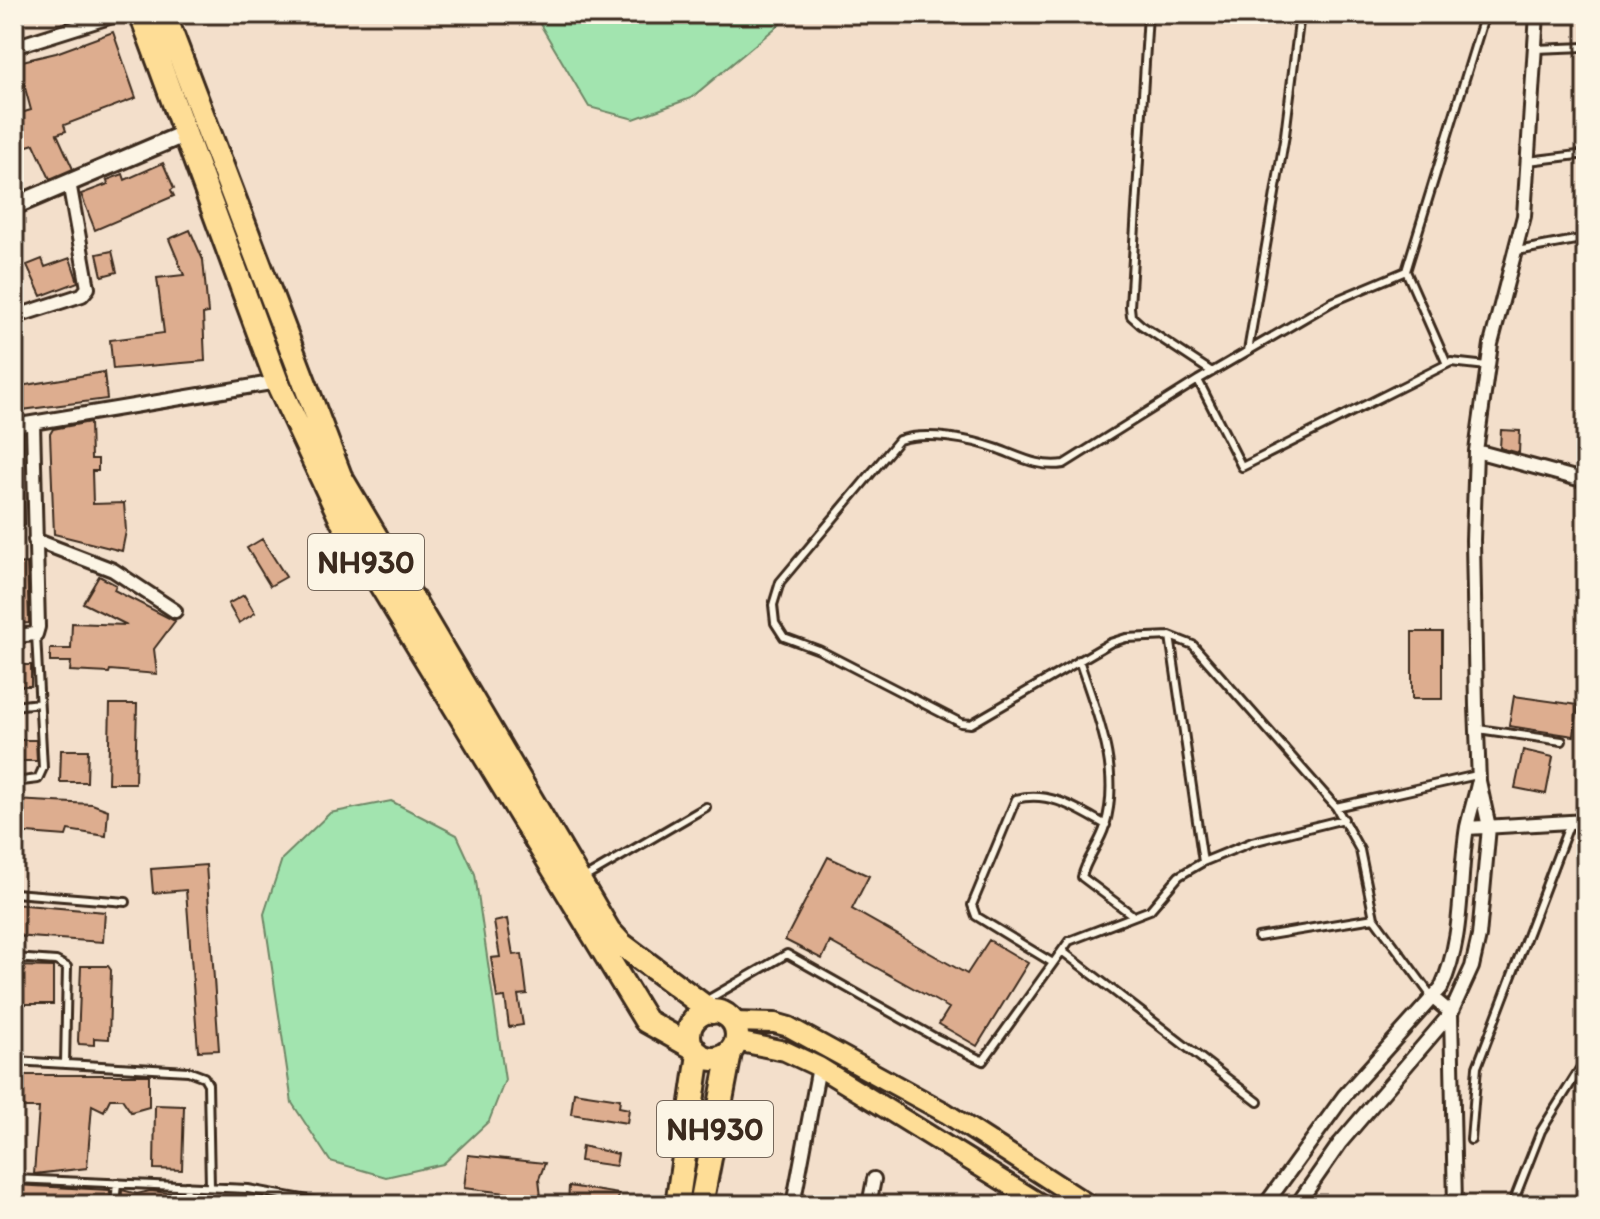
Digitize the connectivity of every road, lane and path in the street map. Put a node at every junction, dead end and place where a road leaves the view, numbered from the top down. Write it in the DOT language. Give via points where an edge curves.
graph roads {
  1 [pos="119,14"];
  2 [pos="141,14"];
  3 [pos="164,14"];
  4 [pos="1148,14"];
  5 [pos="1300,14"];
  6 [pos="1485,14"];
  7 [pos="1537,14"];
  8 [pos="14,47"];
  9 [pos="1586,47"];
  10 [pos="1535,49"];
  11 [pos="204,123"];
  12 [pos="184,134"];
  13 [pos="1586,154"];
  14 [pos="1528,161"];
  15 [pos="69,182"];
  16 [pos="14,206"];
  17 [pos="1586,238"];
  18 [pos="1517,251"];
  19 [pos="1406,271"];
  20 [pos="14,317"];
  21 [pos="1248,351"];
  22 [pos="1447,364"];
  23 [pos="1487,366"];
  24 [pos="1212,372"];
  25 [pos="1198,380"];
  26 [pos="277,382"];
  27 [pos="33,423"];
  28 [pos="14,426"];
  29 [pos="1476,451"];
  30 [pos="1586,481"];
  31 [pos="35,540"];
  32 [pos="175,611"];
  33 [pos="36,634"];
  34 [pos="14,636"];
  35 [pos="1170,636"];
  36 [pos="1079,660"];
  37 [pos="39,703"];
  38 [pos="14,706"];
  39 [pos="1478,728"];
  40 [pos="1562,741"];
  41 [pos="1479,778"];
  42 [pos="14,782"];
  43 [pos="706,807"];
  44 [pos="1336,807"];
  45 [pos="1344,819"];
  46 [pos="1586,821"];
  47 [pos="1570,823"];
  48 [pos="1106,825"];
  49 [pos="1489,827"];
  50 [pos="1467,828"];
  51 [pos="1203,862"];
  52 [pos="572,885"];
  53 [pos="14,893"];
  54 [pos="126,902"];
  55 [pos="1131,914"];
  56 [pos="1374,918"];
  57 [pos="1258,937"];
  58 [pos="1062,951"];
  59 [pos="14,958"];
  60 [pos="1053,963"];
  61 [pos="1433,998"];
  62 [pos="706,1008"];
  63 [pos="1451,1013"];
  64 [pos="733,1039"];
  65 [pos="697,1051"];
  66 [pos="1586,1059"];
  67 [pos="14,1061"];
  68 [pos="65,1064"];
  69 [pos="819,1067"];
  70 [pos="1258,1102"];
  71 [pos="1471,1140"];
  72 [pos="14,1179"];
  73 [pos="874,1179"];
  74 [pos="117,1183"];
  75 [pos="187,1186"];
  76 [pos="210,1187"];
  77 [pos="115,1205"];
  78 [pos="185,1205"];
  79 [pos="335,1205"];
  80 [pos="677,1205"];
  81 [pos="701,1205"];
  82 [pos="793,1205"];
  83 [pos="869,1205"];
  84 [pos="1042,1205"];
  85 [pos="1089,1205"];
  86 [pos="1265,1205"];
  87 [pos="1297,1205"];
  88 [pos="1455,1205"];
  89 [pos="1512,1205"];
  1 -- 8 [label="street"];
  2 -- 12 [label="highway, NH930"];
  3 -- 11 [label="highway, NH930"];
  4 -- 24 [label="lane" via="1131,316"];
  5 -- 21 [label="lane"];
  6 -- 19 [label="lane"];
  7 -- 10 [label="street"];
  9 -- 10 [label="lane"];
  10 -- 14 [label="street"];
  11 -- 12 [label="street"];
  11 -- 52 [label="highway, NH930" via="340,476"];
  12 -- 15 [label="street"];
  12 -- 26 [label="highway, NH930"];
  13 -- 14 [label="lane"];
  14 -- 18 [label="street"];
  15 -- 16 [label="street"];
  15 -- 20 [label="street" via="88,288 82,295"];
  17 -- 18 [label="lane"];
  18 -- 23 [label="street"];
  19 -- 21 [label="lane" via="1332,302"];
  19 -- 22 [label="lane"];
  21 -- 24 [label="lane"];
  22 -- 23 [label="lane" via="1460,360"];
  22 -- 25 [label="lane" via="1242,467"];
  23 -- 29 [label="street"];
  24 -- 25 [label="lane"];
  25 -- 36 [label="lane" via="1064,464 1044,465 958,440 899,440 780,582 774,596 775,623 784,637 961,723 981,722"];
  26 -- 27 [label="street"];
  26 -- 52 [label="highway, NH930" via="342,521"];
  27 -- 28 [label="street"];
  27 -- 31 [label="street"];
  29 -- 30 [label="street"];
  29 -- 39 [label="street"];
  31 -- 32 [label="street" via="113,570"];
  31 -- 33 [label="street"];
  33 -- 34 [label="street"];
  33 -- 37 [label="lane"];
  35 -- 36 [label="lane" via="1126,638"];
  35 -- 44 [label="lane" via="1193,645"];
  35 -- 51 [label="lane"];
  36 -- 48 [label="lane" via="1109,760"];
  37 -- 38 [label="lane"];
  37 -- 42 [label="lane" via="41,774 33,782"];
  39 -- 40 [label="lane"];
  39 -- 41 [label="street"];
  41 -- 44 [label="lane"];
  41 -- 49 [label="street"];
  41 -- 50 [label="street"];
  43 -- 52 [label="lane"];
  44 -- 45 [label="lane"];
  45 -- 51 [label="lane" via="1252,842"];
  45 -- 56 [label="lane" via="1360,850"];
  46 -- 47 [label="street"];
  47 -- 49 [label="street"];
  47 -- 71 [label="lane" via="1477,1067"];
  48 -- 55 [label="lane" via="1082,877"];
  48 -- 60 [label="lane" via="1060,800 1016,799 972,905 976,916"];
  49 -- 50 [label="street"];
  49 -- 63 [label="street" via="1479,936 1472,967"];
  50 -- 61 [label="street" via="1459,926 1450,968"];
  51 -- 55 [label="lane" via="1179,876 1150,910"];
  52 -- 62 [label="highway, NH930" via="615,938"];
  52 -- 65 [label="highway, NH930" via="646,1021"];
  53 -- 54 [label="lane"];
  55 -- 58 [label="lane" via="1069,941"];
  56 -- 57 [label="lane"];
  56 -- 61 [label="lane"];
  58 -- 60 [label="lane"];
  58 -- 70 [label="lane"];
  59 -- 68 [label="lane" via="56,961 70,973"];
  60 -- 62 [label="lane" via="983,1061 787,954"];
  61 -- 63 [label="street"];
  61 -- 86 [label="street" via="1344,1096"];
  62 -- 64 [label="highway, NH930" via="723,1013"];
  62 -- 65 [label="highway, NH930" via="691,1028"];
  63 -- 87 [label="street" via="1340,1143"];
  63 -- 88 [label="street"];
  64 -- 65 [label="highway, NH930" via="716,1059"];
  64 -- 69 [label="main road" via="785,1051"];
  64 -- 81 [label="highway, NH930"];
  64 -- 85 [label="main road" via="775,1023 789,1027 946,1113"];
  65 -- 80 [label="highway, NH930"];
  66 -- 89 [label="lane" via="1541,1131"];
  67 -- 68 [label="lane"];
  68 -- 76 [label="lane" via="188,1071 204,1077"];
  69 -- 82 [label="street"];
  69 -- 84 [label="main road"];
  72 -- 74 [label="lane"];
  73 -- 83 [label="street"];
  74 -- 75 [label="lane"];
  74 -- 77 [label="lane"];
  75 -- 76 [label="lane"];
  75 -- 78 [label="lane"];
  76 -- 79 [label="lane"];
}
